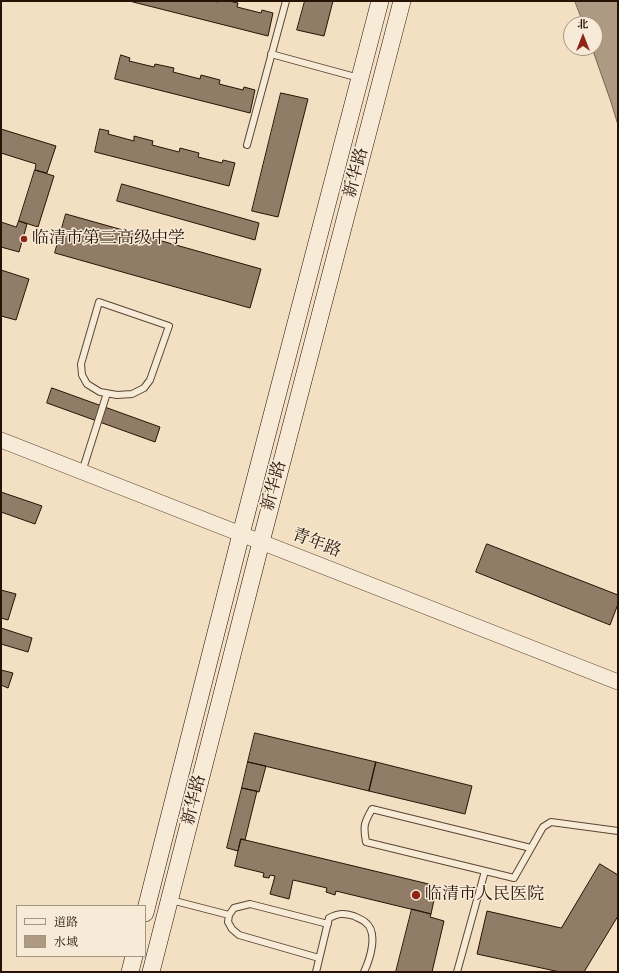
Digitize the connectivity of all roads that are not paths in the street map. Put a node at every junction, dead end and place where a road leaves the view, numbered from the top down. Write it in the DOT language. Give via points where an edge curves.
graph roads {
  1 [pos="286,1"];
  2 [pos="380,1"];
  3 [pos="402,1"];
  4 [pos="271,54"];
  5 [pos="360,78"];
  6 [pos="247,145"];
  7 [pos="107,393"];
  8 [pos="1,440"];
  9 [pos="82,472"];
  10 [pos="241,534"];
  11 [pos="261,542"];
  12 [pos="618,682"];
  13 [pos="618,831"];
  14 [pos="531,848"];
  15 [pos="485,871"];
  16 [pos="170,900"];
  17 [pos="146,909"];
  18 [pos="228,915"];
  19 [pos="328,924"];
  20 [pos="134,957"];
  21 [pos="319,958"];
  22 [pos="130,972"];
  23 [pos="151,972"];
  24 [pos="316,972"];
  25 [pos="364,972"];
  26 [pos="457,972"];
  1 -- 4 [label="lane"];
  2 -- 5 [label="main road, 新华路"];
  3 -- 11 [label="main road, 新华路"];
  4 -- 5 [label="lane"];
  4 -- 6 [label="lane"];
  5 -- 10 [label="main road, 新华路"];
  7 -- 7 [label="lane" via="132,394 144,388 150,380 169,326 99,302 81,364 82,375 87,384"];
  7 -- 9 [label="lane"];
  8 -- 9 [label="street, 青年路"];
  9 -- 10 [label="street, 青年路"];
  10 -- 11 [label="street, 青年路"];
  10 -- 17 [label="main road, 新华路"];
  11 -- 12 [label="street, 青年路"];
  11 -- 16 [label="main road, 新华路"];
  13 -- 14 [label="lane" via="551,822 543,827"];
  14 -- 15 [label="lane" via="514,878"];
  14 -- 15 [label="lane" via="372,809 365,821 366,842"];
  15 -- 26 [label="lane"];
  16 -- 18 [label="lane"];
  16 -- 23 [label="main road, 新华路"];
  18 -- 19 [label="lane" via="234,908 250,904"];
  18 -- 21 [label="lane" via="228,922 239,935"];
  19 -- 21 [label="lane"];
  19 -- 25 [label="lane" via="330,918 337,914 345,914 366,922 371,930 372,951"];
  20 -- 22 [label="main road"];
  21 -- 24 [label="lane"];
}
